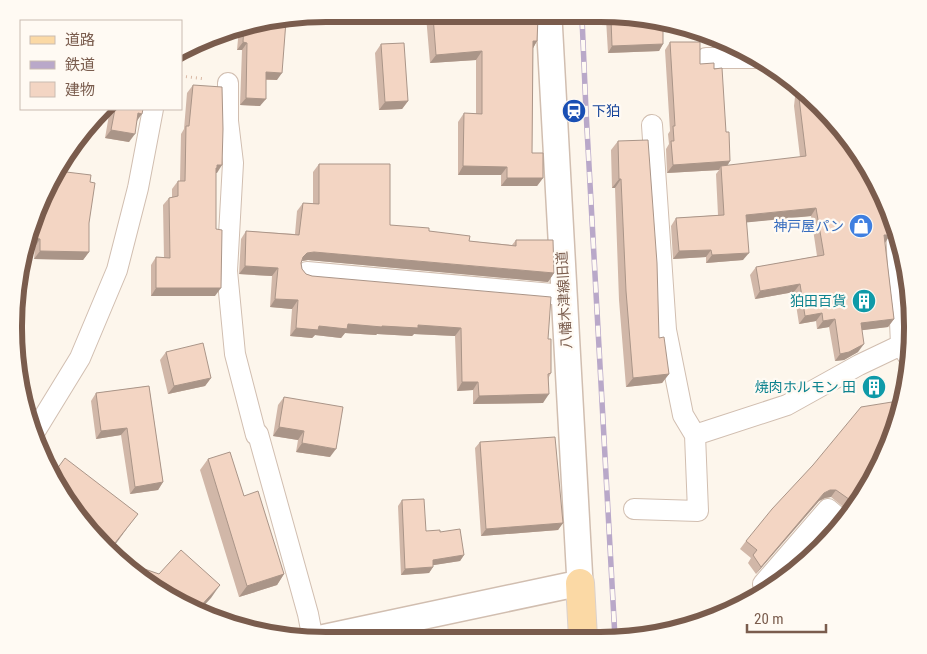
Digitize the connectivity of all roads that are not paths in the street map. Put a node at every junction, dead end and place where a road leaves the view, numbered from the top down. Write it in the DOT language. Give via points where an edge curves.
graph roads {
  1 [pos="548,22"];
  2 [pos="706,58"];
  3 [pos="743,58"];
  4 [pos="228,83"];
  5 [pos="153,110"];
  6 [pos="652,124"];
  7 [pos="899,269"];
  8 [pos="307,272"];
  9 [pos="564,295"];
  10 [pos="904,338"];
  11 [pos="903,352"];
  12 [pos="39,425"];
  13 [pos="695,435"];
  14 [pos="634,509"];
  15 [pos="838,517"];
  16 [pos="580,583"];
  17 [pos="763,584"];
  18 [pos="311,631"];
  19 [pos="346,632"];
  20 [pos="583,632"];
  1 -- 9 [label="street, 八幡木津線旧道"];
  2 -- 3 [label="street"];
  4 -- 18 [label="street" via="233,162 227,271 235,354"];
  5 -- 12 [label="street" via="138,188 117,270 80,358"];
  6 -- 13 [label="street" via="666,330 683,415"];
  7 -- 10 [label="street"];
  8 -- 9 [label="street"];
  9 -- 16 [label="street, 八幡木津線旧道"];
  11 -- 13 [label="street" via="860,365 787,405"];
  13 -- 14 [label="street" via="698,511"];
  15 -- 17 [label="street" via="828,509"];
  16 -- 19 [label="street"];
  16 -- 20 [label="main road"];
}
